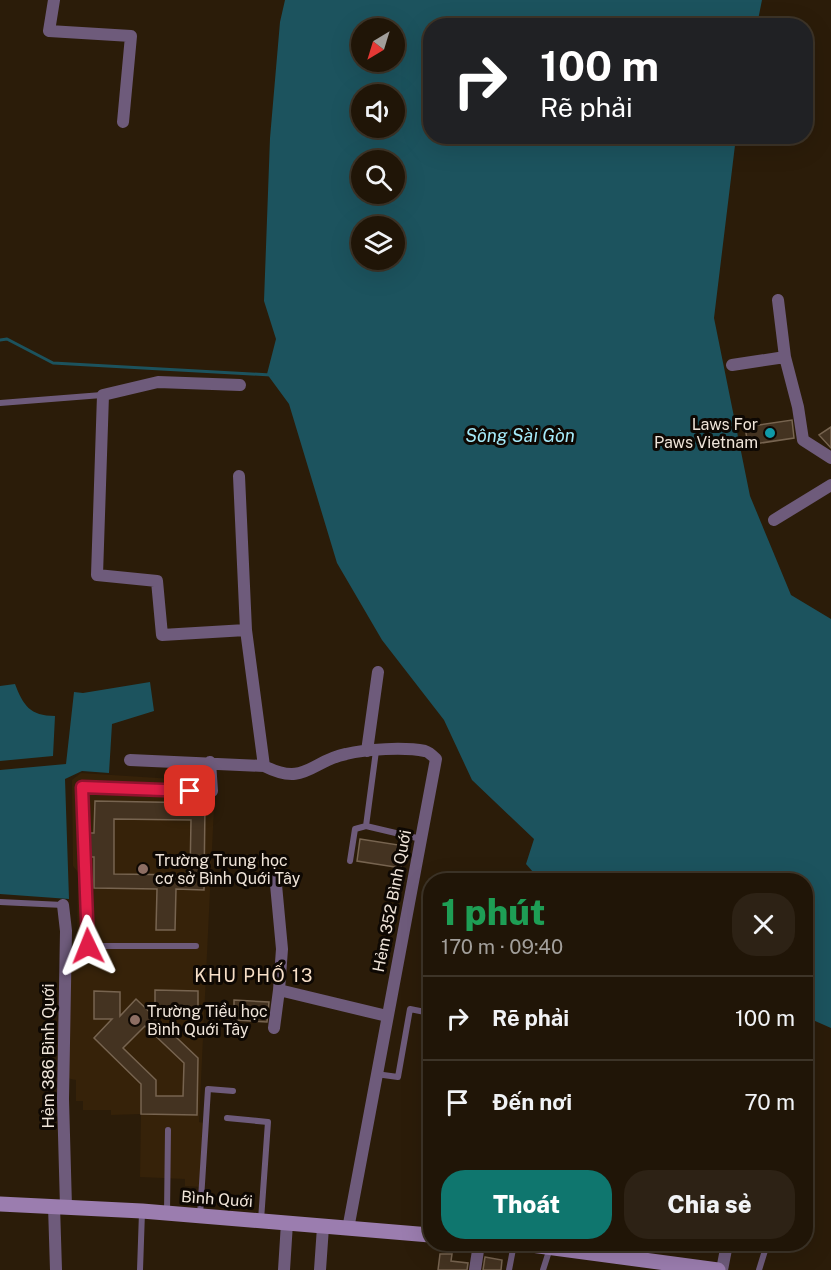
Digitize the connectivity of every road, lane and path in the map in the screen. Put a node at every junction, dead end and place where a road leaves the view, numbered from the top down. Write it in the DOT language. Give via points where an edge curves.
graph roads {
  1 [pos="54,0"];
  2 [pos="123,122"];
  3 [pos="778,300"];
  4 [pos="785,357"];
  5 [pos="732,365"];
  6 [pos="240,385"];
  7 [pos="103,395"];
  8 [pos="0,404"];
  9 [pos="831,458"];
  10 [pos="239,476"];
  11 [pos="831,485"];
  12 [pos="774,520"];
  13 [pos="246,630"];
  14 [pos="378,672"];
  15 [pos="372,751"];
  16 [pos="130,760"];
  17 [pos="210,762"];
  18 [pos="264,766"];
  19 [pos="212,791"];
  20 [pos="366,826"];
  21 [pos="421,839"];
  22 [pos="350,861"];
  23 [pos="275,874"];
  24 [pos="0,902"];
  25 [pos="63,905"];
  26 [pos="196,946"];
  27 [pos="279,990"];
  28 [pos="423,1012"];
  29 [pos="387,1016"];
  30 [pos="274,1028"];
  31 [pos="375,1074"];
  32 [pos="233,1091"];
  33 [pos="227,1118"];
  34 [pos="168,1130"];
  35 [pos="0,1204"];
  36 [pos="60,1206"];
  37 [pos="142,1211"];
  38 [pos="167,1213"];
  39 [pos="200,1216"];
  40 [pos="261,1220"];
  41 [pos="287,1223"];
  42 [pos="322,1227"];
  43 [pos="348,1229"];
  44 [pos="423,1234"];
  45 [pos="477,1251"];
  46 [pos="513,1251"];
  47 [pos="549,1251"];
  48 [pos="620,1251"];
  49 [pos="725,1251"];
  50 [pos="765,1251"];
  51 [pos="56,1270"];
  52 [pos="140,1270"];
  53 [pos="284,1270"];
  54 [pos="320,1270"];
  55 [pos="475,1270"];
  56 [pos="509,1270"];
  57 [pos="543,1270"];
  58 [pos="720,1270"];
  59 [pos="759,1270"];
  1 -- 2 [label="street" via="49,31 130,36"];
  3 -- 4 [label="street"];
  4 -- 5 [label="street"];
  4 -- 9 [label="street" via="803,440"];
  6 -- 7 [label="street" via="158,382"];
  7 -- 8 [label="lane"];
  7 -- 13 [label="street" via="97,575 157,581 162,635"];
  10 -- 13 [label="street"];
  11 -- 12 [label="street"];
  13 -- 18 [label="street"];
  14 -- 15 [label="street"];
  15 -- 18 [label="street, Hẻm 352 Bình Quới" via="344,754 307,772 279,774"];
  15 -- 20 [label="lane"];
  15 -- 21 [label="street, Hẻm 352 Bình Quới" via="427,752 436,759"];
  16 -- 17 [label="street, Hẻm 352 Bình Quới"];
  17 -- 18 [label="street, Hẻm 352 Bình Quới"];
  17 -- 19 [label="street"];
  19 -- 26 [label="lane" via="82,787 88,946"];
  20 -- 21 [label="lane"];
  20 -- 22 [label="lane" via="355,829"];
  21 -- 29 [label="street, Hẻm 352 Bình Quới"];
  23 -- 27 [label="street" via="282,948"];
  24 -- 25 [label="lane"];
  25 -- 36 [label="street, Hẻm 386 Bình Quới" via="66,932"];
  27 -- 29 [label="street"];
  27 -- 30 [label="street"];
  28 -- 31 [label="lane" via="410,1009 398,1077"];
  29 -- 31 [label="street, Hẻm 352 Bình Quới"];
  31 -- 43 [label="street, Hẻm 352 Bình Quới"];
  32 -- 39 [label="lane" via="208,1089"];
  33 -- 40 [label="lane" via="268,1122"];
  34 -- 38 [label="lane"];
  35 -- 36 [label="main road, Bình Quới"];
  36 -- 37 [label="main road, Bình Quới"];
  36 -- 51 [label="street, Hẻm 386 Bình Quới"];
  37 -- 38 [label="main road, Bình Quới"];
  37 -- 52 [label="lane"];
  38 -- 39 [label="main road, Bình Quới"];
  39 -- 40 [label="main road, Bình Quới"];
  40 -- 41 [label="main road, Bình Quới"];
  41 -- 42 [label="main road, Bình Quới"];
  41 -- 53 [label="street"];
  42 -- 43 [label="main road, Bình Quới"];
  42 -- 54 [label="street"];
  43 -- 44 [label="main road, Bình Quới"];
  45 -- 55 [label="street"];
  46 -- 56 [label="lane"];
  47 -- 57 [label="lane"];
  48 -- 58 [label="main road"];
  49 -- 58 [label="street"];
  50 -- 59 [label="lane"];
}
